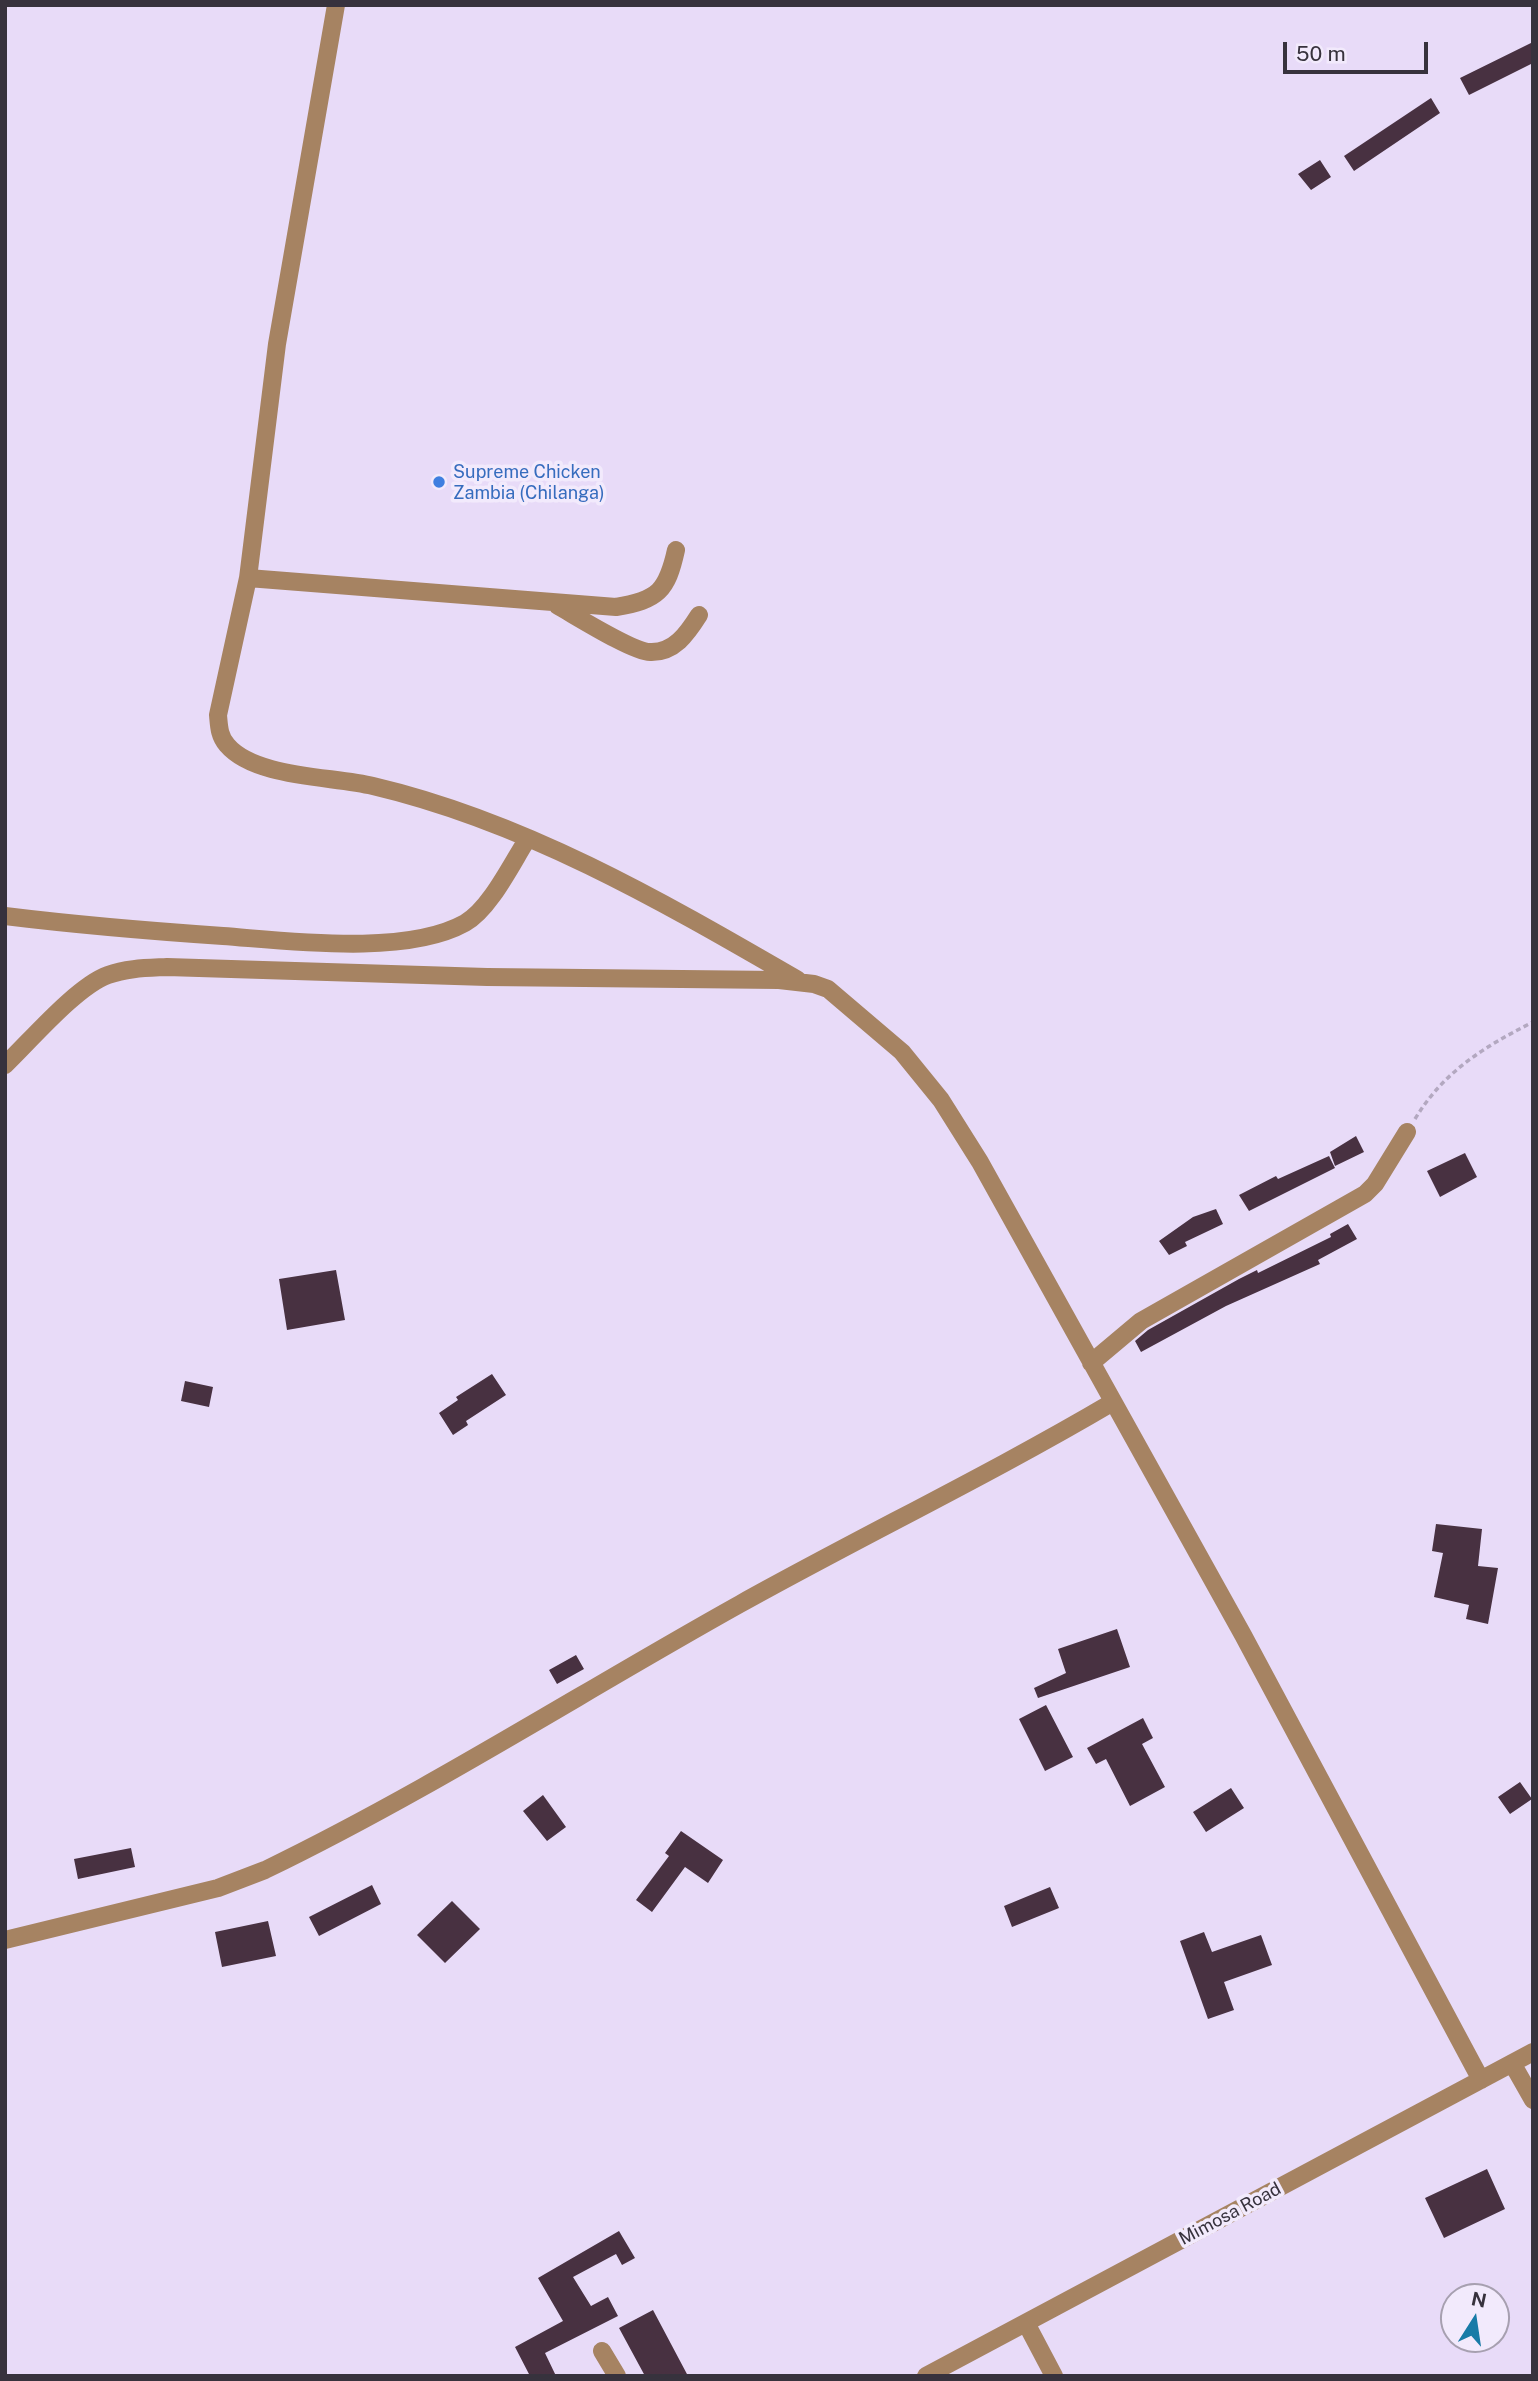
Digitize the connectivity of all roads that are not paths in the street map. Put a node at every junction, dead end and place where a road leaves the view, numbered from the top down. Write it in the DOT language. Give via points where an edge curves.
graph roads {
  1 [pos="336,5"];
  2 [pos="676,550"];
  3 [pos="248,578"];
  4 [pos="552,603"];
  5 [pos="699,615"];
  6 [pos="528,838"];
  7 [pos="5,916"];
  8 [pos="801,981"];
  9 [pos="5,1065"];
  10 [pos="1407,1132"];
  11 [pos="1091,1363"];
  12 [pos="1112,1402"];
  13 [pos="5,1940"];
  14 [pos="1533,2052"];
  15 [pos="1512,2063"];
  16 [pos="1481,2080"];
  17 [pos="1533,2100"];
  18 [pos="1026,2323"];
  19 [pos="602,2351"];
  20 [pos="617,2376"];
  21 [pos="926,2376"];
  22 [pos="1054,2376"];
  1 -- 3 [label="street" via="277,344"];
  2 -- 4 [label="street" via="663,589 645,602 616,607"];
  3 -- 4 [label="street"];
  3 -- 6 [label="street" via="218,715 227,745 249,763 373,786 450,808"];
  4 -- 5 [label="street" via="648,652 668,649 686,636"];
  6 -- 7 [label="street" via="479,914 464,924 411,939 369,944 258,939"];
  6 -- 8 [label="street" via="643,890"];
  8 -- 9 [label="street" via="138,969 111,974 89,985"];
  8 -- 11 [label="street" via="843,1000 902,1052 941,1100"];
  10 -- 11 [label="street" via="1365,1194 1142,1321"];
  11 -- 12 [label="street"];
  12 -- 13 [label="street" via="265,1870 218,1888"];
  12 -- 16 [label="street" via="1250,1647"];
  14 -- 15 [label="street, Mimosa Road"];
  15 -- 16 [label="street, Mimosa Road"];
  15 -- 17 [label="street"];
  16 -- 18 [label="street, Mimosa Road"];
  18 -- 21 [label="street, Mimosa Road"];
  18 -- 22 [label="street"];
  19 -- 20 [label="street"];
}
